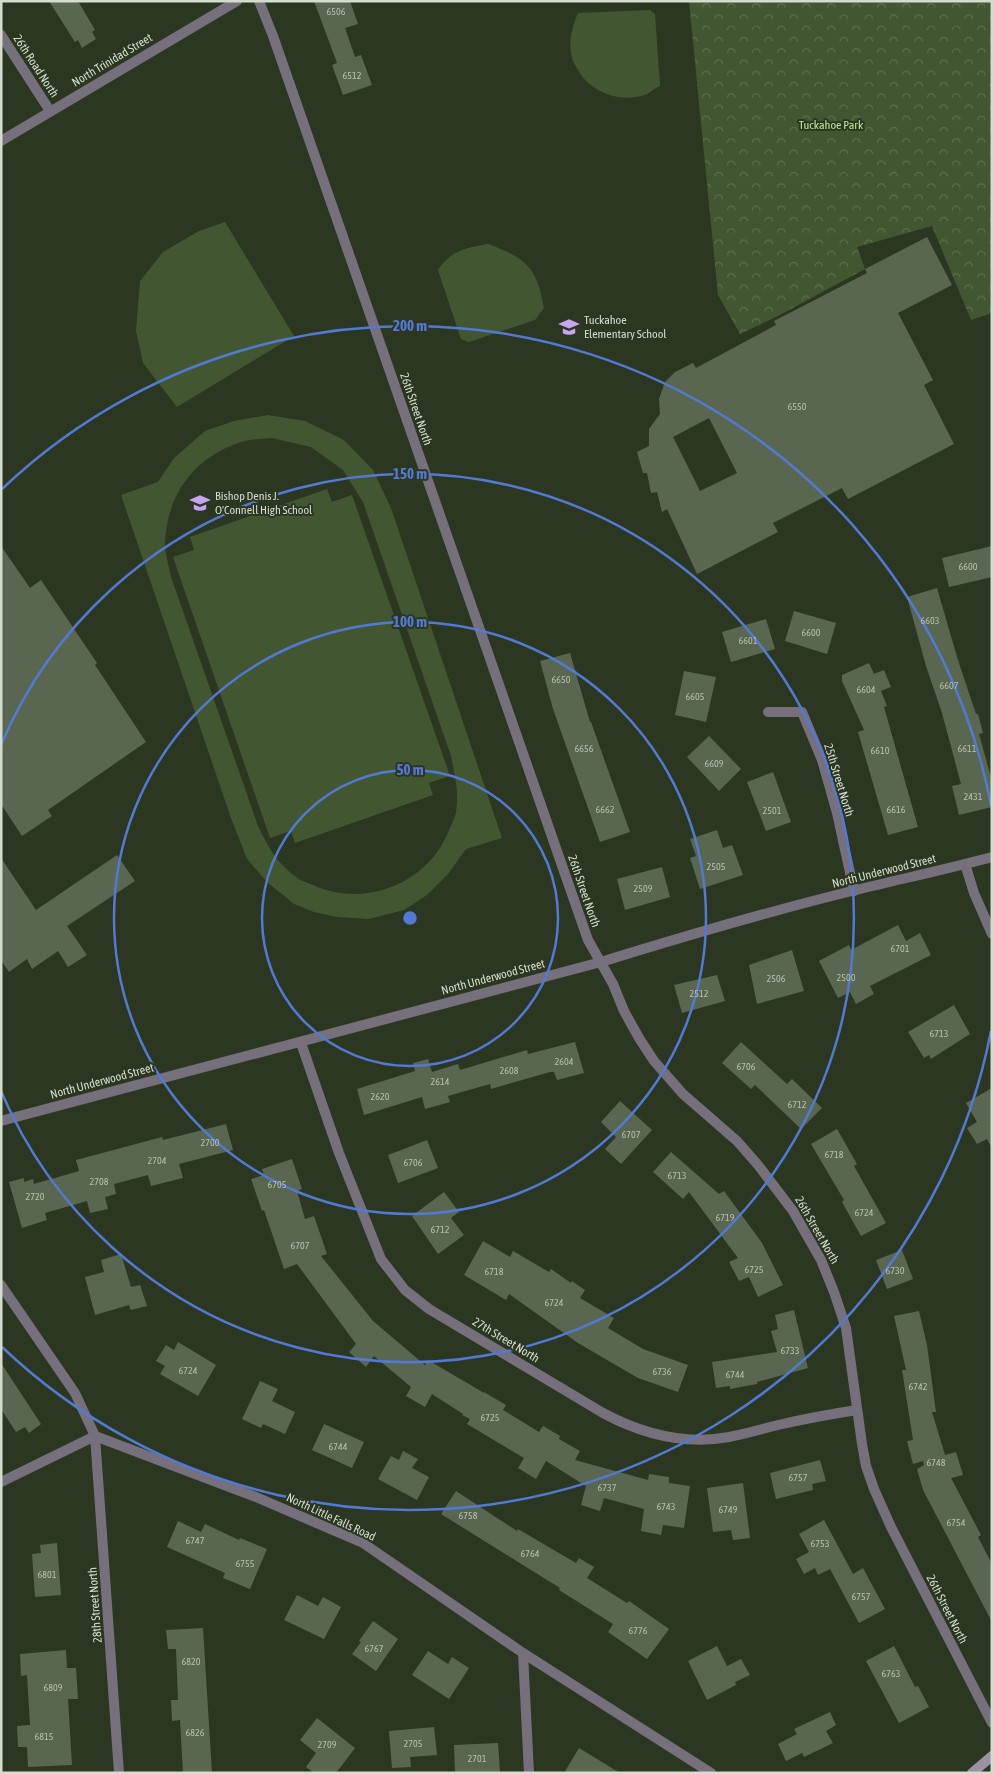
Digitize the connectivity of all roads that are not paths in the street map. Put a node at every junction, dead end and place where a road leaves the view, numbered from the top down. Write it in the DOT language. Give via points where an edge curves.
graph roads {
  1 [pos="237,1"];
  2 [pos="259,1"];
  3 [pos="1,35"];
  4 [pos="50,112"];
  5 [pos="1,141"];
  6 [pos="768,712"];
  7 [pos="992,856"];
  8 [pos="965,864"];
  9 [pos="854,891"];
  10 [pos="992,934"];
  11 [pos="600,962"];
  12 [pos="301,1043"];
  13 [pos="1,1121"];
  14 [pos="1,1285"];
  15 [pos="857,1410"];
  16 [pos="95,1436"];
  17 [pos="1,1482"];
  18 [pos="523,1653"];
  19 [pos="992,1723"];
  20 [pos="992,1756"];
  21 [pos="119,1773"];
  22 [pos="529,1773"];
  23 [pos="711,1773"];
  24 [pos="972,1773"];
  1 -- 4 [label="street, North Trinidad Street"];
  2 -- 11 [label="street, 26th Street North" via="588,940"];
  3 -- 4 [label="street, 26th Road North"];
  4 -- 5 [label="street, North Trinidad Street"];
  6 -- 9 [label="street, 25th Street North" via="802,712 822,760"];
  7 -- 8 [label="street, North Underwood Street"];
  8 -- 9 [label="street, North Underwood Street"];
  8 -- 10 [label="street"];
  9 -- 11 [label="street, North Underwood Street"];
  11 -- 12 [label="street, North Underwood Street"];
  11 -- 15 [label="street, 26th Street North" via="621,1006 658,1067 682,1094 746,1151 803,1226 825,1268 844,1320"];
  12 -- 13 [label="street, North Underwood Street"];
  12 -- 15 [label="street, 27th Street North" via="339,1153 381,1259 404,1290 429,1309 603,1413 648,1433 681,1439 719,1438"];
  14 -- 16 [label="street" via="76,1393"];
  15 -- 19 [label="street, 26th Street North" via="866,1466 879,1502"];
  16 -- 17 [label="street"];
  16 -- 18 [label="street, North Little Falls Road" via="256,1497 363,1543"];
  16 -- 21 [label="street, 28th Street North"];
  18 -- 22 [label="street"];
  18 -- 23 [label="street, North Little Falls Road"];
  20 -- 24 [label="main road"];
}
